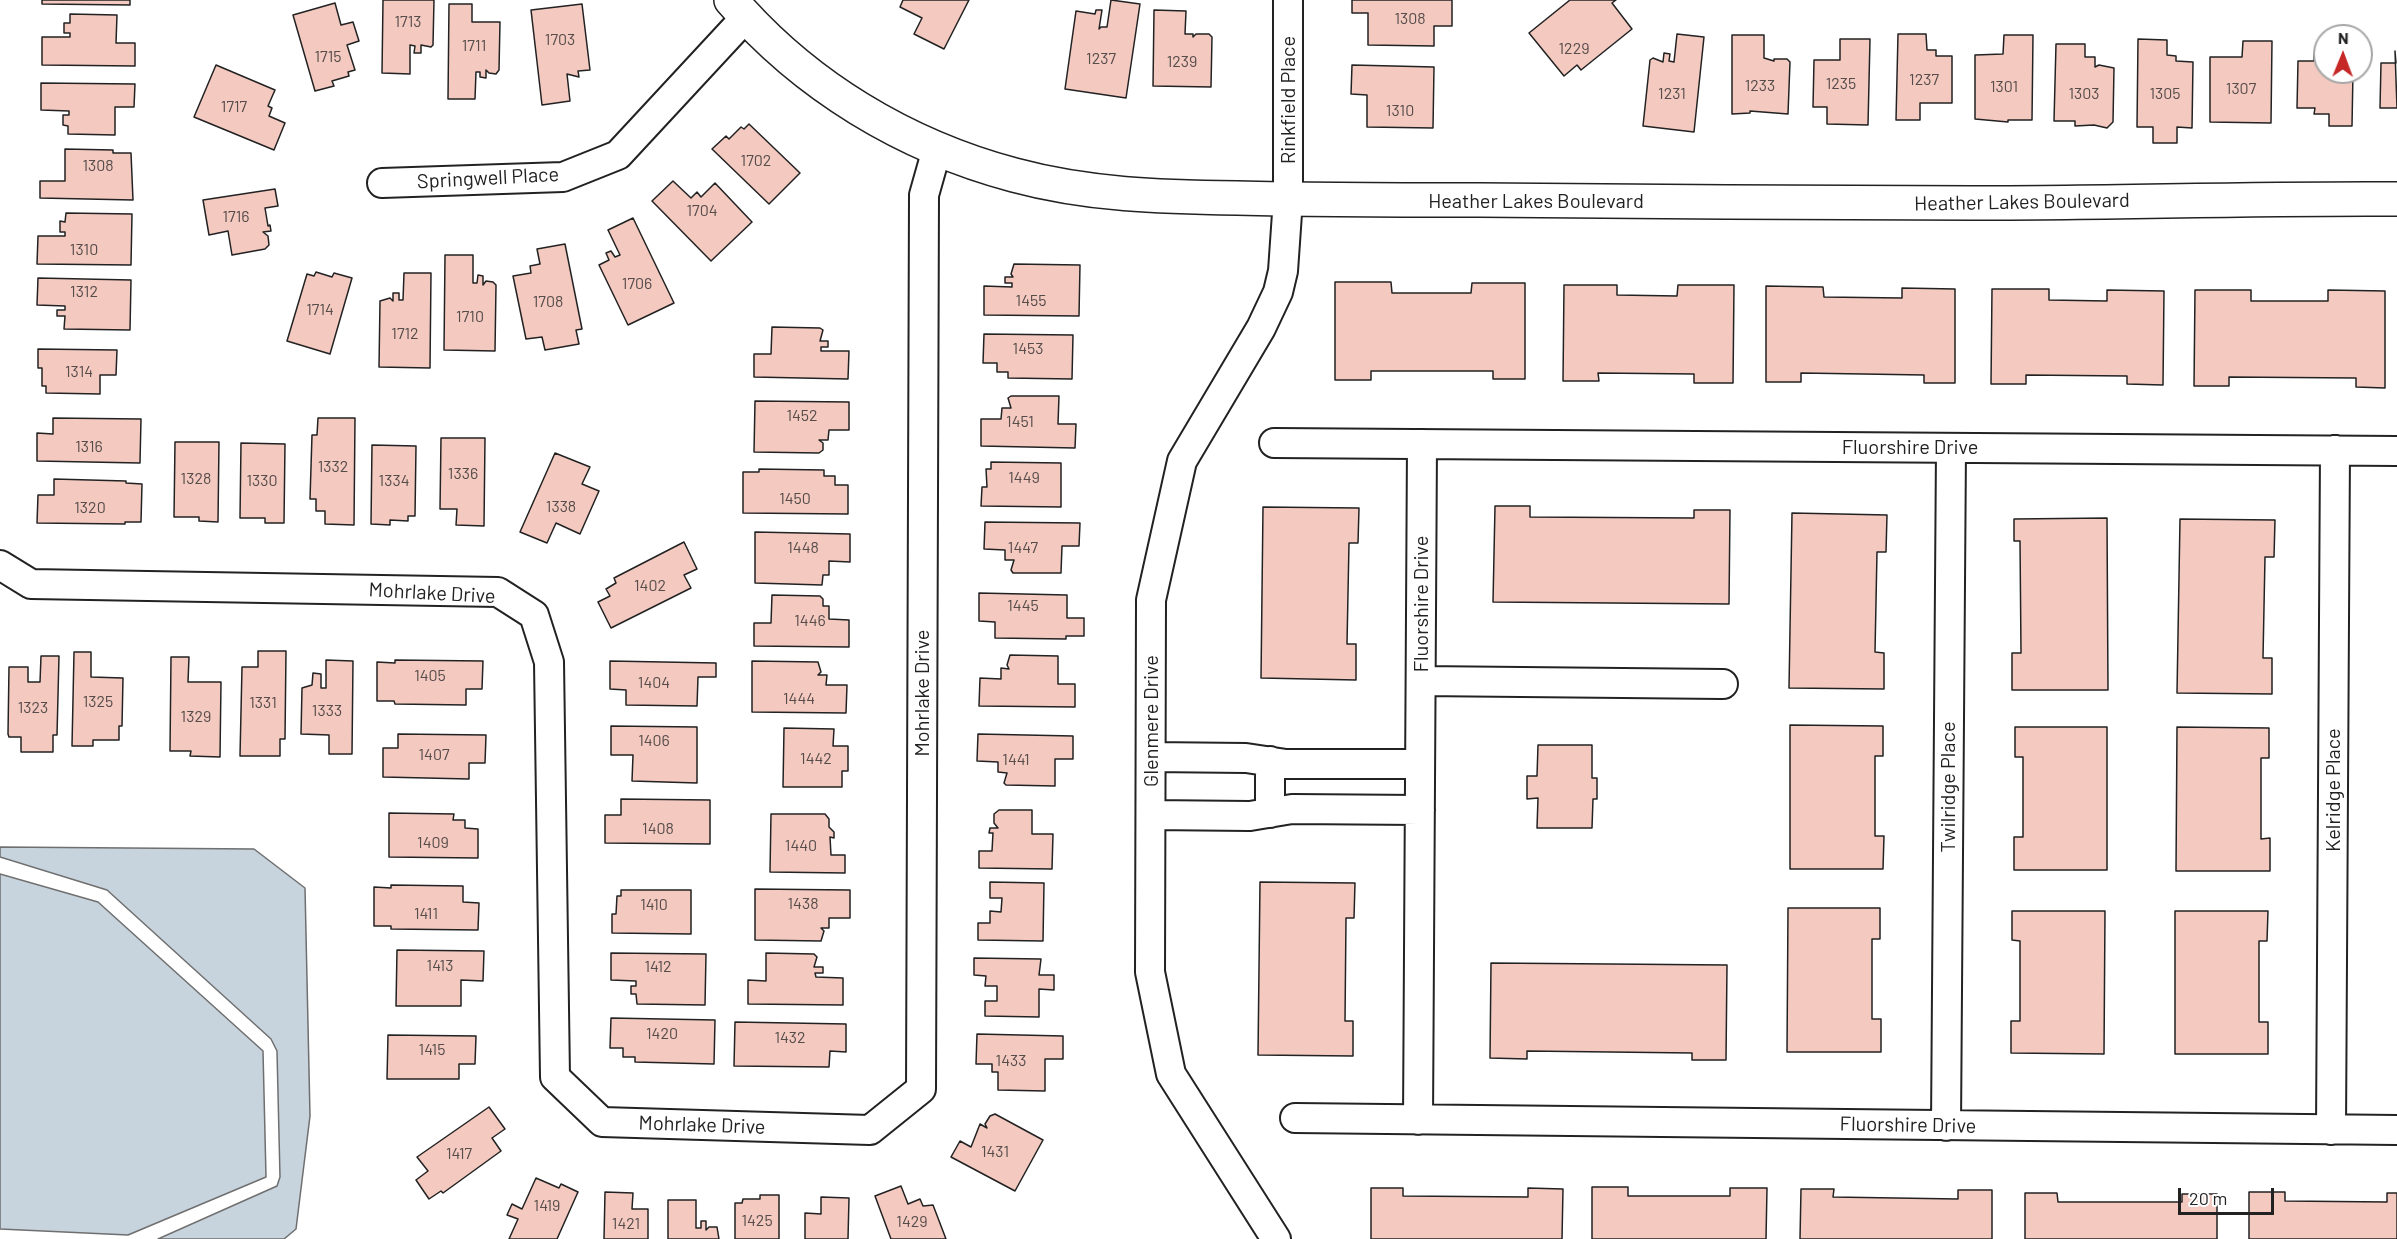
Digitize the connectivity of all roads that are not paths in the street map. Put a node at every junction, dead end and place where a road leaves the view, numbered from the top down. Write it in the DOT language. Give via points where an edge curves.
graph roads {
  1 [pos="1287,0"];
  2 [pos="739,9"];
  3 [pos="937,149"];
  4 [pos="382,183"];
  5 [pos="1288,199"];
  6 [pos="2397,199"];
  7 [pos="1275,443"];
  8 [pos="1422,444"];
  9 [pos="1951,448"];
  10 [pos="2335,450"];
  11 [pos="2397,451"];
  12 [pos="0,565"];
  13 [pos="1421,681"];
  14 [pos="1723,684"];
  15 [pos="1151,757"];
  16 [pos="1270,761"];
  17 [pos="1420,764"];
  18 [pos="1420,810"];
  19 [pos="1270,813"];
  20 [pos="1150,816"];
  21 [pos="1295,1119"];
  22 [pos="1418,1120"];
  23 [pos="1946,1126"];
  24 [pos="2331,1130"];
  25 [pos="2397,1130"];
  26 [pos="1276,1239"];
  1 -- 5 [label="street, Rinkfield Place"];
  2 -- 3 [label="street, Heather Lakes Boulevard" via="785,55 831,90 880,122"];
  2 -- 4 [label="street, Springwell Place" via="618,155 563,177"];
  3 -- 5 [label="street, Heather Lakes Boulevard" via="1017,176 1092,191 1135,196"];
  3 -- 12 [label="street, Mohrlake Drive" via="924,195 921,1089 870,1130 602,1122 555,1077 549,662 534,615 498,592 31,584"];
  5 -- 6 [label="street, Heather Lakes Boulevard" via="1977,203"];
  5 -- 15 [label="street, Glenmere Drive" via="1278,292 1182,461 1151,600"];
  7 -- 8 [label="street, Fluorshire Drive"];
  8 -- 9 [label="street, Fluorshire Drive"];
  8 -- 13 [label="street, Fluorshire Drive"];
  9 -- 10 [label="street, Fluorshire Drive"];
  9 -- 23 [label="street, Twilridge Place"];
  10 -- 11 [label="street, Fluorshire Drive"];
  10 -- 24 [label="street, Kelridge Place"];
  13 -- 14 [label="street"];
  13 -- 17 [label="street, Fluorshire Drive"];
  15 -- 16 [label="street"];
  15 -- 20 [label="street, Glenmere Drive"];
  16 -- 17 [label="street"];
  16 -- 19 [label="street"];
  17 -- 18 [label="street, Fluorshire Drive"];
  18 -- 19 [label="street" via="1292,809"];
  18 -- 22 [label="street, Fluorshire Drive"];
  19 -- 20 [label="street"];
  20 -- 26 [label="street, Glenmere Drive" via="1150,972 1171,1074"];
  21 -- 22 [label="street, Fluorshire Drive"];
  22 -- 23 [label="street, Fluorshire Drive"];
  23 -- 24 [label="street, Fluorshire Drive"];
  24 -- 25 [label="street, Fluorshire Drive"];
}
